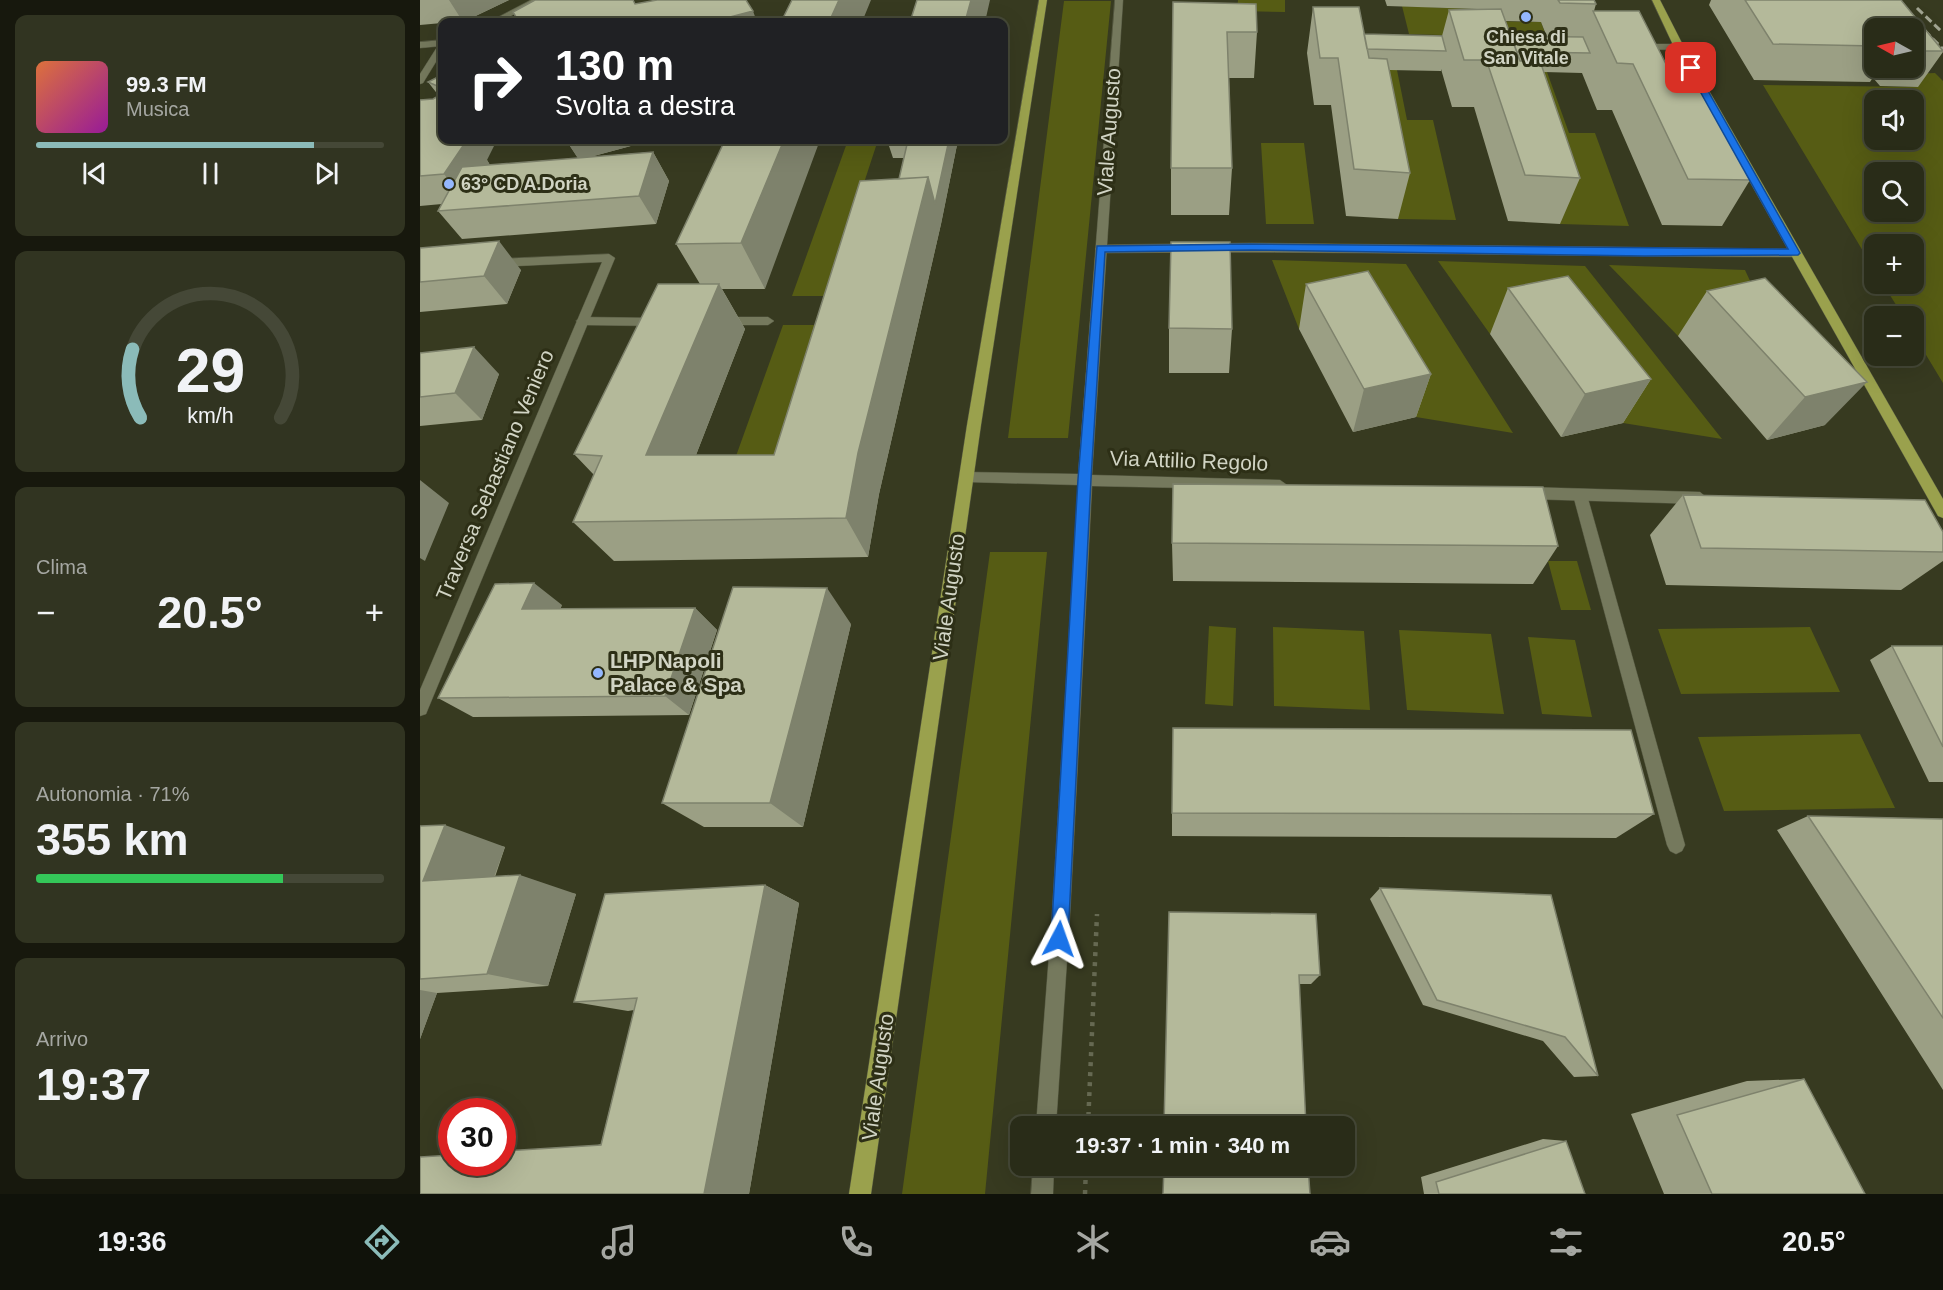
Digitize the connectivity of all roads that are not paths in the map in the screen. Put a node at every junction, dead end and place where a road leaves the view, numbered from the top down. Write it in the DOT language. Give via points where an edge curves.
graph roads {
  1 [pos="538,0"];
  2 [pos="1043,0"];
  3 [pos="1119,0"];
  4 [pos="1656,0"];
  5 [pos="501,18"];
  6 [pos="438,44"];
  7 [pos="420,45"];
  8 [pos="1632,47"];
  9 [pos="1679,47"];
  10 [pos="438,51"];
  11 [pos="420,81"];
  12 [pos="1101,249"];
  13 [pos="1795,253"];
  14 [pos="479,264"];
  15 [pos="582,321"];
  16 [pos="708,321"];
  17 [pos="768,321"];
  18 [pos="672,322"];
  19 [pos="967,477"];
  20 [pos="1085,479"];
  21 [pos="1293,486"];
  22 [pos="1508,492"];
  23 [pos="1580,495"];
  24 [pos="1710,499"];
  25 [pos="1918,505"];
  26 [pos="1941,509"];
  27 [pos="420,709"];
  28 [pos="1676,845"];
  29 [pos="1047,1116"];
  30 [pos="1043,1176"];
  31 [pos="860,1194"];
  32 [pos="1042,1194"];
  1 -- 5 [label="street"];
  2 -- 19 [label="main road, Viale Augusto"];
  3 -- 12 [label="street, Viale Augusto"];
  4 -- 9 [label="main road"];
  6 -- 7 [label="street"];
  8 -- 9 [label="street"];
  9 -- 13 [label="main road"];
  10 -- 11 [label="street"];
  12 -- 13 [label="street"];
  12 -- 20 [label="street, Viale Augusto"];
  13 -- 26 [label="main road"];
  14 -- 15 [label="street, Traversa Sebastiano Veniero" via="609,258"];
  15 -- 18 [label="street"];
  15 -- 27 [label="street, Traversa Sebastiano Veniero"];
  16 -- 17 [label="street"];
  19 -- 20 [label="street, Via Attilio Regolo"];
  19 -- 31 [label="main road, Viale Augusto"];
  20 -- 21 [label="street, Via Attilio Regolo"];
  20 -- 29 [label="street, Viale Augusto"];
  22 -- 23 [label="street"];
  23 -- 24 [label="street"];
  23 -- 28 [label="street"];
  25 -- 26 [label="street"];
  30 -- 32 [label="street"];
}
